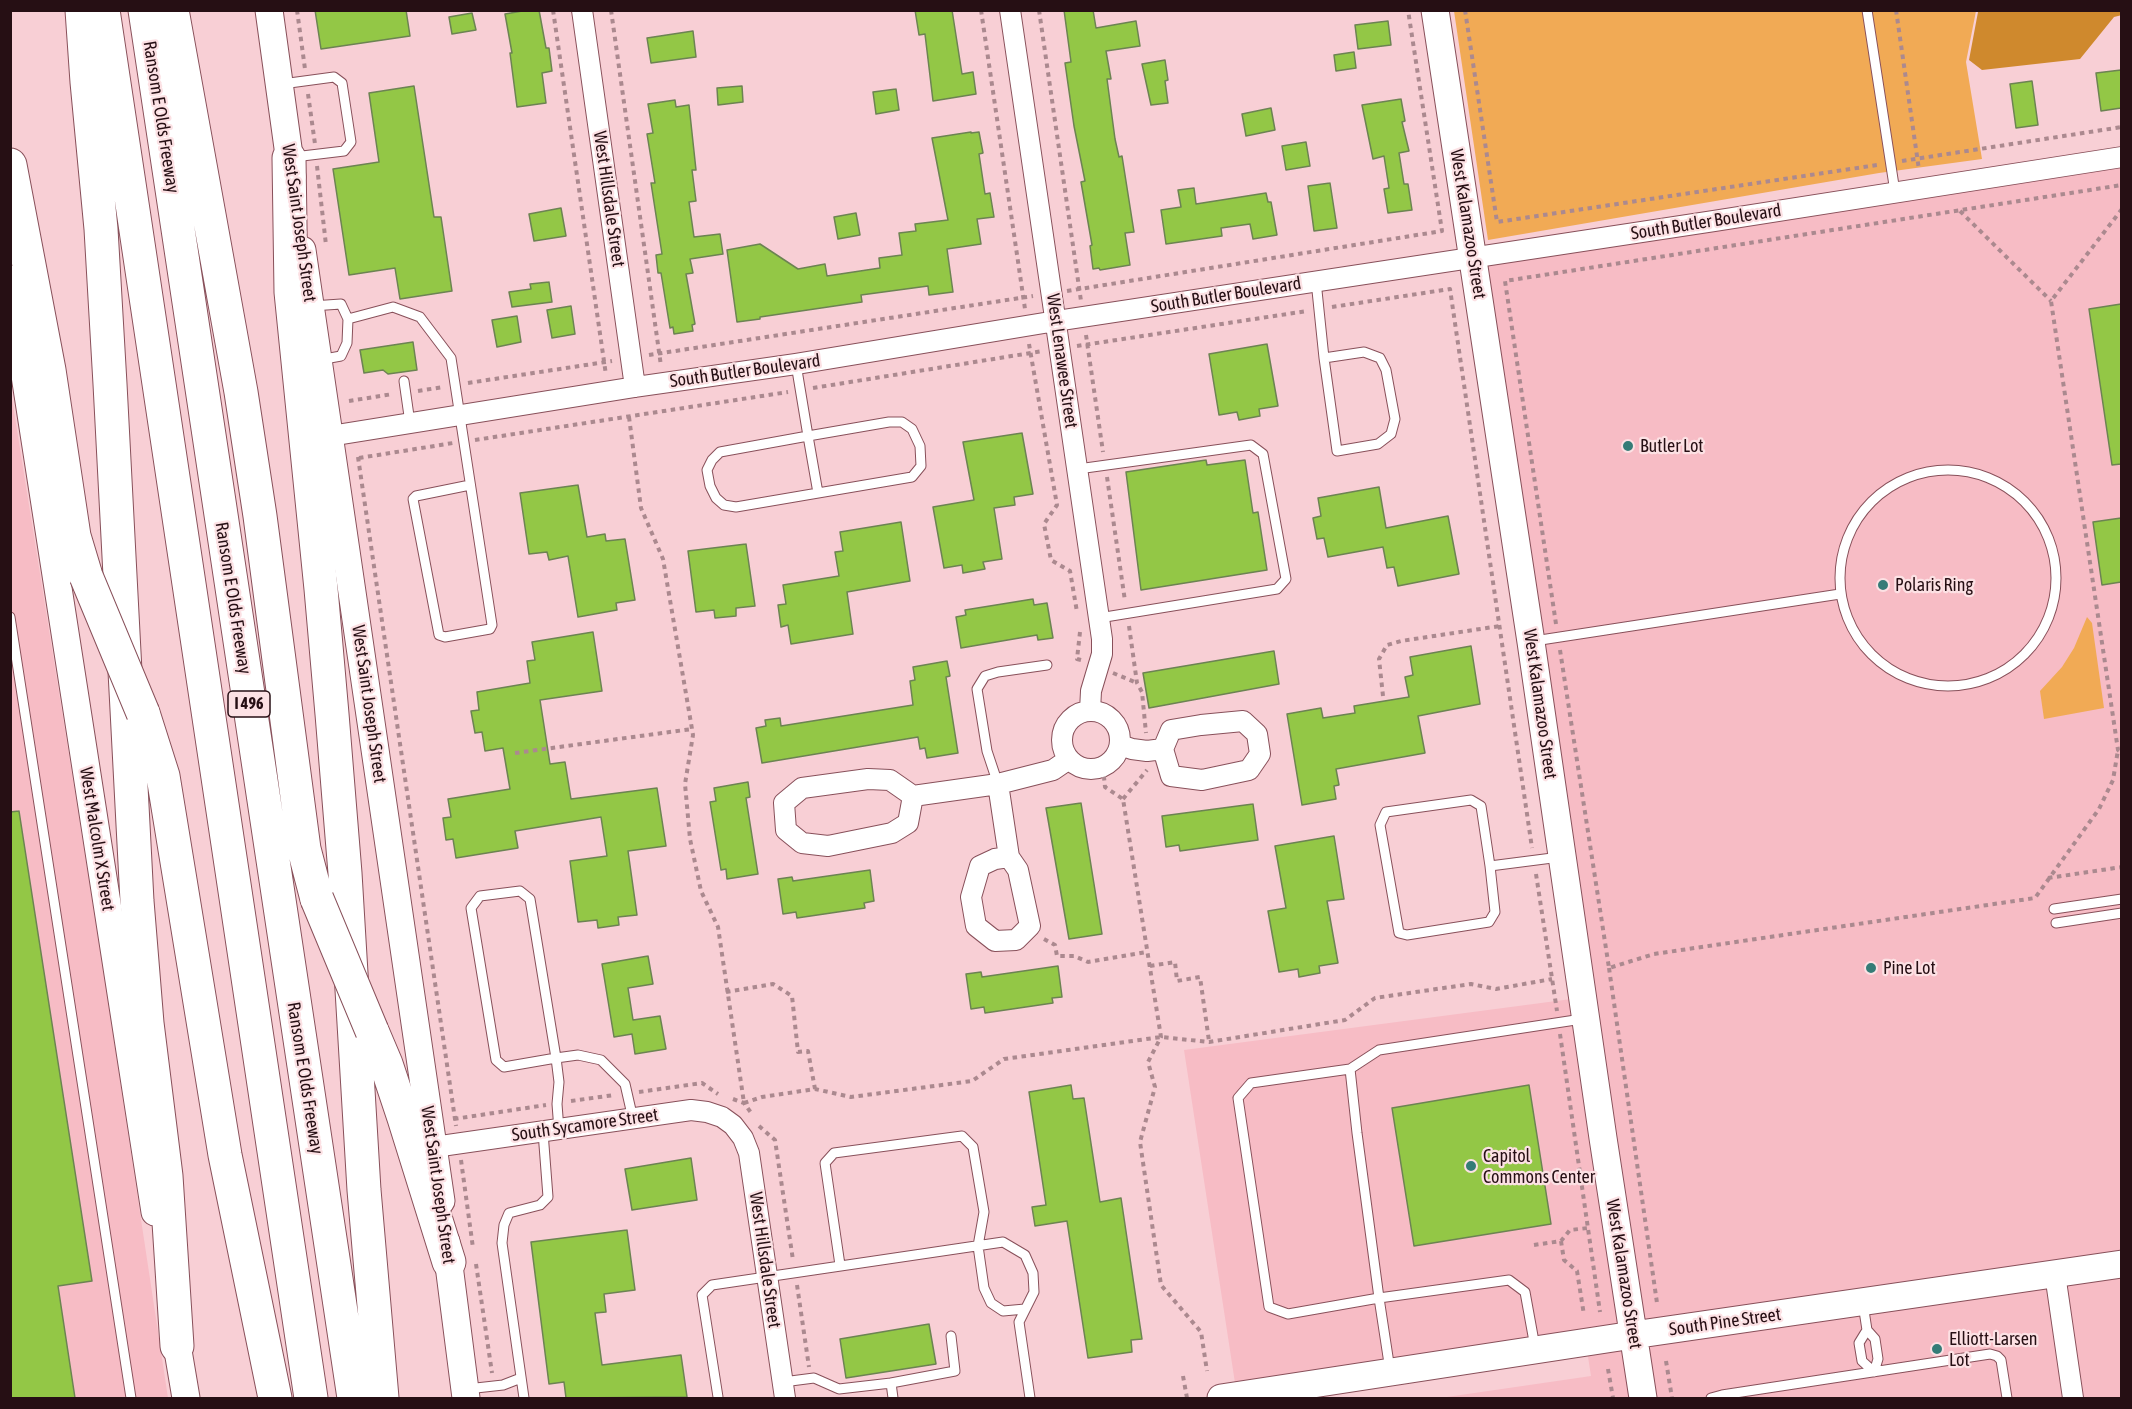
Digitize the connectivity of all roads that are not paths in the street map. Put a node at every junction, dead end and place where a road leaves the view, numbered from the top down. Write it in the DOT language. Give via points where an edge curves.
graph roads {
  1 [pos="82,10"];
  2 [pos="103,10"];
  3 [pos="145,10"];
  4 [pos="172,10"];
  5 [pos="269,10"];
  6 [pos="582,10"];
  7 [pos="1010,10"];
  8 [pos="1435,10"];
  9 [pos="1867,10"];
  10 [pos="279,85"];
  11 [pos="303,156"];
  12 [pos="2121,157"];
  13 [pos="10,165"];
  14 [pos="1895,192"];
  15 [pos="1473,257"];
  16 [pos="10,279"];
  17 [pos="1316,281"];
  18 [pos="310,306"];
  19 [pos="348,319"];
  20 [pos="1056,321"];
  21 [pos="330,358"];
  22 [pos="1324,358"];
  23 [pos="796,364"];
  24 [pos="18,365"];
  25 [pos="404,381"];
  26 [pos="635,387"];
  27 [pos="459,416"];
  28 [pos="410,423"];
  29 [pos="342,434"];
  30 [pos="808,436"];
  31 [pos="1078,469"];
  32 [pos="470,485"];
  33 [pos="819,493"];
  34 [pos="1840,594"];
  35 [pos="10,617"];
  36 [pos="1099,618"];
  37 [pos="1531,642"];
  38 [pos="1047,665"];
  39 [pos="1090,711"];
  40 [pos="1120,745"];
  41 [pos="1155,750"];
  42 [pos="1069,759"];
  43 [pos="998,784"];
  44 [pos="913,796"];
  45 [pos="1562,856"];
  46 [pos="1008,857"];
  47 [pos="1490,866"];
  48 [pos="2121,899"];
  49 [pos="2054,909"];
  50 [pos="2121,914"];
  51 [pos="2056,923"];
  52 [pos="1585,1019"];
  53 [pos="556,1058"];
  54 [pos="1350,1069"];
  55 [pos="633,1119"];
  56 [pos="733,1125"];
  57 [pos="551,1131"];
  58 [pos="446,1145"];
  59 [pos="978,1246"];
  60 [pos="466,1257"];
  61 [pos="2121,1264"];
  62 [pos="840,1265"];
  63 [pos="2055,1274"];
  64 [pos="767,1277"];
  65 [pos="1379,1298"];
  66 [pos="1863,1301"];
  67 [pos="1025,1309"];
  68 [pos="1867,1330"];
  69 [pos="1634,1335"];
  70 [pos="951,1336"];
  71 [pos="177,1346"];
  72 [pos="1536,1350"];
  73 [pos="1391,1372"];
  74 [pos="1874,1372"];
  75 [pos="521,1378"];
  76 [pos="891,1383"];
  77 [pos="784,1390"];
  78 [pos="466,1394"];
  79 [pos="718,1397"];
  80 [pos="131,1398"];
  81 [pos="186,1398"];
  82 [pos="275,1398"];
  83 [pos="311,1398"];
  84 [pos="354,1398"];
  85 [pos="382,1398"];
  86 [pos="524,1398"];
  87 [pos="893,1398"];
  88 [pos="1030,1398"];
  89 [pos="1221,1398"];
  90 [pos="1643,1398"];
  91 [pos="1712,1398"];
  92 [pos="2007,1398"];
  93 [pos="2073,1398"];
  1 -- 71 [label="highway" via="101,229 137,901 166,1176"];
  2 -- 83 [label="highway, I 496"];
  3 -- 84 [label="highway, Ransom E Olds Freeway / I 496"];
  4 -- 60 [label="highway, bridge" via="241,392 301,831 317,899 386,1064 404,1118"];
  5 -- 10 [label="main road, West Saint Joseph Street"];
  6 -- 26 [label="street, West Hillsdale Street"];
  7 -- 20 [label="street, West Lenawee Street"];
  8 -- 15 [label="main road, West Kalamazoo Street"];
  9 -- 14 [label="lane"];
  10 -- 11 [label="main road, West Saint Joseph Street"];
  10 -- 11 [label="lane" via="334,77 342,83 351,142 344,151"];
  11 -- 18 [label="main road, West Saint Joseph Street"];
  11 -- 85 [label="highway" via="291,292 332,714"];
  12 -- 14 [label="street, South Butler Boulevard"];
  13 -- 82 [label="highway, bridge" via="78,552 143,713 163,776 225,1155"];
  14 -- 15 [label="street, South Butler Boulevard"];
  15 -- 17 [label="street, South Butler Boulevard"];
  15 -- 37 [label="main road, West Kalamazoo Street"];
  16 -- 24 [label="main road, West Malcolm X Street"];
  17 -- 20 [label="street, South Butler Boulevard"];
  17 -- 22 [label="lane"];
  18 -- 19 [label="lane" via="341,304"];
  18 -- 21 [label="main road, West Saint Joseph Street"];
  19 -- 21 [label="lane" via="347,343"];
  19 -- 27 [label="lane" via="393,307 420,317 451,358"];
  20 -- 23 [label="street, South Butler Boulevard"];
  20 -- 31 [label="street, West Lenawee Street"];
  21 -- 29 [label="main road, West Saint Joseph Street"];
  22 -- 22 [label="lane" via="1364,352 1380,358 1395,419 1391,434 1378,444 1337,451"];
  23 -- 26 [label="street, South Butler Boulevard"];
  23 -- 30 [label="lane"];
  24 -- 71 [label="main road, West Malcolm X Street"];
  25 -- 28 [label="lane"];
  26 -- 27 [label="street, South Butler Boulevard"];
  27 -- 28 [label="street, South Butler Boulevard"];
  27 -- 32 [label="lane"];
  28 -- 29 [label="street, South Butler Boulevard"];
  29 -- 58 [label="main road, West Saint Joseph Street"];
  30 -- 33 [label="lane"];
  30 -- 33 [label="lane" via="720,452 707,470 710,486 724,505 736,507"];
  30 -- 33 [label="lane" via="902,422 912,429 920,446 921,466 912,477"];
  31 -- 36 [label="street, West Lenawee Street"];
  31 -- 36 [label="lane" via="1251,445 1263,454 1286,579 1277,588"];
  32 -- 32 [label="lane" via="492,625 490,629 445,637 440,635 413,499"];
  34 -- 34 [label="lane" via="1847,621 1861,644 1884,667 1912,682 1943,688 1975,684 2005,671 2029,651 2047,624 2055,593 2055,561 2044,528 2024,500 2005,486 1962,470 1927,471 1894,483 1872,499 1854,521 1841,556"];
  34 -- 37 [label="lane"];
  35 -- 80 [label="lane"];
  36 -- 39 [label="street, West Lenawee Street" via="1102,654 1091,691"];
  37 -- 45 [label="main road, West Kalamazoo Street"];
  38 -- 43 [label="lane" via="985,676 976,688 987,751"];
  39 -- 40 [label="street" via="1113,721"];
  39 -- 42 [label="street" via="1072,717 1066,724 1062,742"];
  40 -- 41 [label="street"];
  40 -- 42 [label="street" via="1111,762 1103,767 1085,769"];
  41 -- 41 [label="street" via="1171,776 1202,780 1249,770 1260,754 1257,734 1243,721 1171,730"];
  42 -- 43 [label="street" via="1053,770"];
  43 -- 44 [label="street"];
  43 -- 46 [label="street"];
  44 -- 44 [label="street" via="890,780 802,788 784,803 786,830 802,843 828,846 892,833 908,823"];
  45 -- 47 [label="lane"];
  45 -- 52 [label="main road, West Kalamazoo Street"];
  47 -- 47 [label="lane" via="1481,806 1471,800 1386,812 1380,825 1399,933 1489,922 1495,912"];
  48 -- 49 [label="lane"];
  50 -- 51 [label="lane"];
  52 -- 54 [label="lane" via="1379,1050"];
  52 -- 69 [label="main road, West Kalamazoo Street"];
  53 -- 53 [label="lane" via="504,1067 495,1060 471,908 480,896 520,891 530,899"];
  53 -- 55 [label="lane" via="578,1054 601,1060 625,1084"];
  53 -- 57 [label="lane" via="559,1082"];
  54 -- 65 [label="lane"];
  54 -- 65 [label="lane" via="1251,1083 1238,1098 1269,1307 1288,1314"];
  55 -- 56 [label="street, South Sycamore Street" via="691,1110 722,1117"];
  55 -- 57 [label="street, South Sycamore Street"];
  56 -- 64 [label="street, West Hillsdale Street" via="749,1153"];
  57 -- 58 [label="street, South Sycamore Street"];
  57 -- 75 [label="lane" via="548,1197 540,1205 509,1214 504,1225 502,1243"];
  58 -- 60 [label="main road, West Saint Joseph Street"];
  59 -- 62 [label="lane"];
  59 -- 62 [label="lane" via="984,1212 973,1147 962,1136 834,1153 825,1163"];
  59 -- 67 [label="lane" via="984,1288 991,1303 1003,1311"];
  59 -- 67 [label="lane" via="1003,1242 1025,1255 1033,1273 1034,1292"];
  60 -- 78 [label="main road, West Saint Joseph Street"];
  61 -- 63 [label="main road, South Pine Street"];
  62 -- 64 [label="lane"];
  63 -- 66 [label="main road, South Pine Street"];
  63 -- 93 [label="street"];
  64 -- 77 [label="street, West Hillsdale Street"];
  64 -- 79 [label="lane" via="712,1285 702,1295"];
  65 -- 72 [label="lane" via="1509,1280 1525,1292"];
  65 -- 73 [label="lane"];
  66 -- 68 [label="lane"];
  66 -- 69 [label="main road, South Pine Street"];
  67 -- 88 [label="lane" via="1019,1322"];
  68 -- 74 [label="lane" via="1875,1339 1878,1359"];
  68 -- 74 [label="lane" via="1859,1343 1862,1361"];
  69 -- 72 [label="main road, South Pine Street"];
  69 -- 90 [label="main road, West Kalamazoo Street"];
  70 -- 76 [label="lane" via="955,1371"];
  71 -- 81 [label="main road, West Malcolm X Street"];
  72 -- 73 [label="main road, South Pine Street"];
  73 -- 89 [label="main road, South Pine Street"];
  74 -- 91 [label="lane"];
  74 -- 92 [label="lane" via="1990,1354 2001,1360"];
  75 -- 78 [label="lane"];
  75 -- 86 [label="lane"];
  76 -- 77 [label="lane" via="839,1389 811,1378"];
  76 -- 87 [label="lane"];
}
